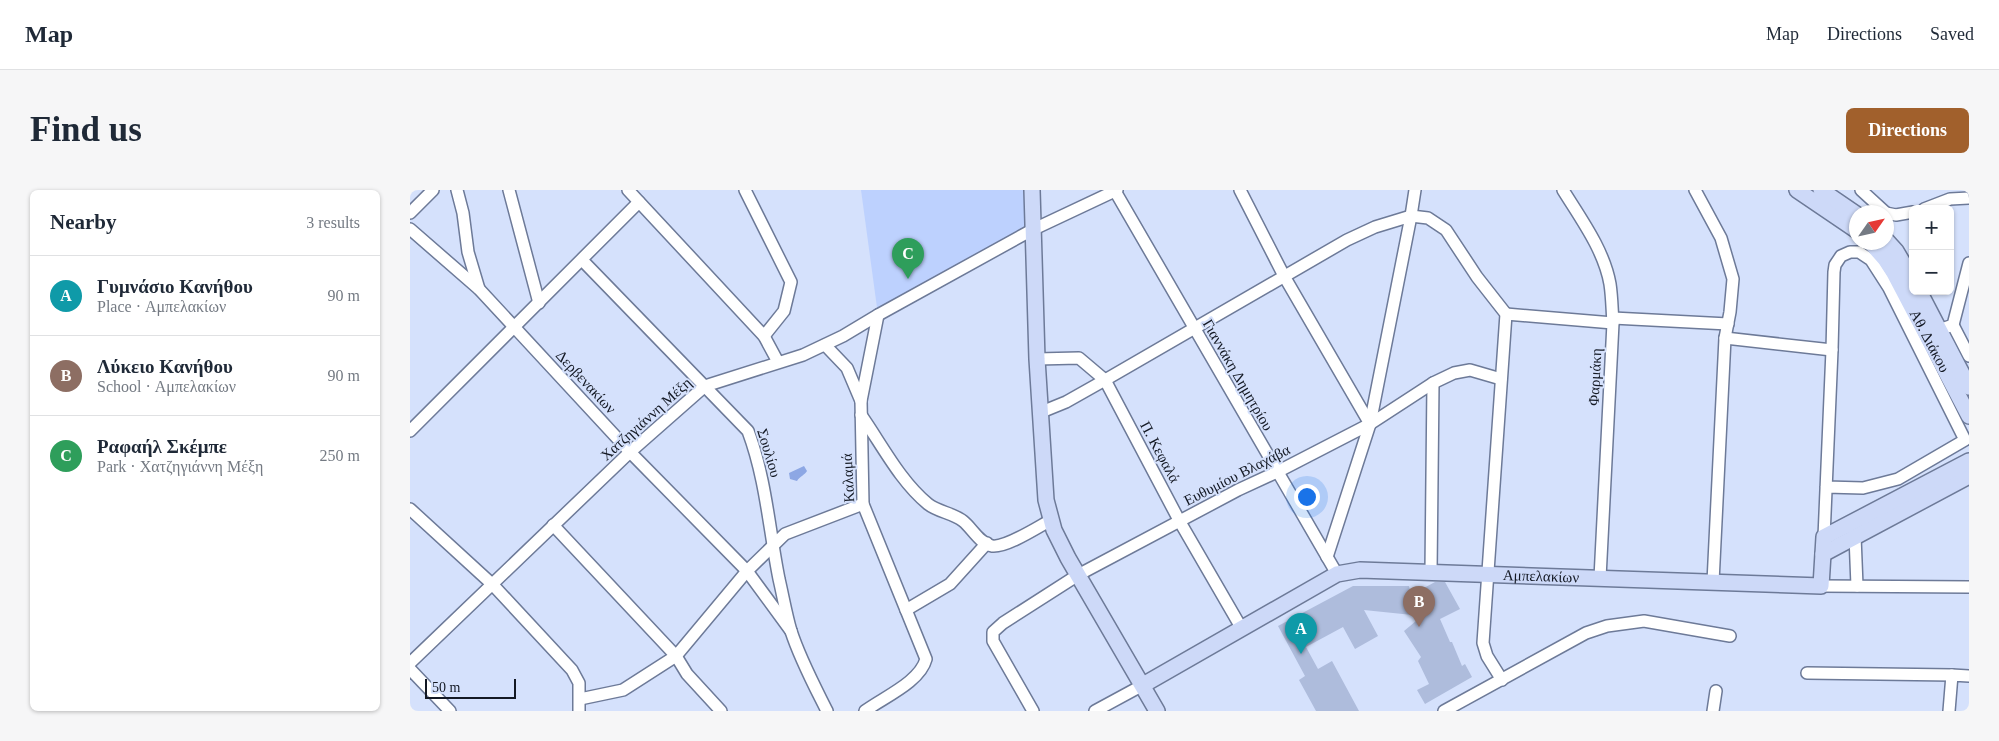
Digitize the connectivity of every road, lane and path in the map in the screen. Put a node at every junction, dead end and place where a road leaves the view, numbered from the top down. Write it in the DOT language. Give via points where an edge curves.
graph roads {
  1 [pos="433,190"];
  2 [pos="457,190"];
  3 [pos="509,190"];
  4 [pos="628,190"];
  5 [pos="745,190"];
  6 [pos="1032,190"];
  7 [pos="1240,190"];
  8 [pos="1415,190"];
  9 [pos="1562,190"];
  10 [pos="1695,190"];
  11 [pos="1797,190"];
  12 [pos="1821,190"];
  13 [pos="1861,190"];
  14 [pos="1116,191"];
  15 [pos="1969,198"];
  16 [pos="639,202"];
  17 [pos="1877,205"];
  18 [pos="1934,205"];
  19 [pos="1849,209"];
  20 [pos="410,213"];
  21 [pos="1909,213"];
  22 [pos="1894,215"];
  23 [pos="1411,216"];
  24 [pos="1849,225"];
  25 [pos="410,229"];
  26 [pos="1032,230"];
  27 [pos="1894,249"];
  28 [pos="1877,250"];
  29 [pos="582,260"];
  30 [pos="1969,263"];
  31 [pos="1909,273"];
  32 [pos="1284,276"];
  33 [pos="479,289"];
  34 [pos="1922,295"];
  35 [pos="539,302"];
  36 [pos="1506,314"];
  37 [pos="878,315"];
  38 [pos="1613,321"];
  39 [pos="1728,324"];
  40 [pos="514,327"];
  41 [pos="1946,327"];
  42 [pos="1194,328"];
  43 [pos="764,336"];
  44 [pos="1725,338"];
  45 [pos="825,345"];
  46 [pos="1832,350"];
  47 [pos="1969,356"];
  48 [pos="1037,359"];
  49 [pos="778,362"];
  50 [pos="1501,379"];
  51 [pos="1105,380"];
  52 [pos="1968,381"];
  53 [pos="1433,383"];
  54 [pos="705,386"];
  55 [pos="861,400"];
  56 [pos="1039,413"];
  57 [pos="861,415"];
  58 [pos="1969,416"];
  59 [pos="1370,424"];
  60 [pos="410,431"];
  61 [pos="630,452"];
  62 [pos="1969,461"];
  63 [pos="1277,472"];
  64 [pos="1969,476"];
  65 [pos="1826,487"];
  66 [pos="863,504"];
  67 [pos="410,509"];
  68 [pos="1051,520"];
  69 [pos="1180,522"];
  70 [pos="553,525"];
  71 [pos="1856,536"];
  72 [pos="1824,537"];
  73 [pos="987,543"];
  74 [pos="773,546"];
  75 [pos="1823,554"];
  76 [pos="1327,557"];
  77 [pos="747,572"];
  78 [pos="1431,572"];
  79 [pos="1336,574"];
  80 [pos="1486,574"];
  81 [pos="1078,575"];
  82 [pos="1600,578"];
  83 [pos="1713,582"];
  84 [pos="493,585"];
  85 [pos="1821,586"];
  86 [pos="1857,586"];
  87 [pos="1969,587"];
  88 [pos="906,610"];
  89 [pos="1242,629"];
  90 [pos="791,631"];
  91 [pos="1730,636"];
  92 [pos="676,656"];
  93 [pos="410,664"];
  94 [pos="410,669"];
  95 [pos="1807,673"];
  96 [pos="1952,675"];
  97 [pos="1969,676"];
  98 [pos="1502,680"];
  99 [pos="1143,685"];
  100 [pos="1716,691"];
  101 [pos="580,698"];
  102 [pos="871,709"];
  103 [pos="450,711"];
  104 [pos="579,711"];
  105 [pos="721,711"];
  106 [pos="826,711"];
  107 [pos="1033,711"];
  108 [pos="1095,711"];
  109 [pos="1157,711"];
  110 [pos="1444,711"];
  111 [pos="1713,711"];
  112 [pos="1949,711"];
  1 -- 20 [label="street"];
  2 -- 33 [label="street" via="468,252"];
  3 -- 35 [label="street"];
  4 -- 16 [label="street"];
  5 -- 43 [label="street" via="791,282 784,311"];
  6 -- 26 [label="street"];
  7 -- 32 [label="street"];
  8 -- 23 [label="street"];
  9 -- 38 [label="street, Φαρμάκη" via="1602,258 1610,284"];
  10 -- 39 [label="street" via="1721,238 1733,279"];
  11 -- 24 [label="street"];
  12 -- 19 [label="street"];
  13 -- 17 [label="street"];
  14 -- 26 [label="street, Χατζηγιάννη Μέξη"];
  14 -- 42 [label="street, Γιαννάκη Δημητρίου"];
  15 -- 18 [label="street" via="1950,199"];
  16 -- 29 [label="street"];
  16 -- 43 [label="street"];
  21 -- 22 [label="street"];
  23 -- 32 [label="street" via="1347,240"];
  23 -- 36 [label="street" via="1428,218 1446,230 1472,271"];
  23 -- 59 [label="street"];
  25 -- 33 [label="street, Δερβενακίων"];
  26 -- 37 [label="street, Χατζηγιάννη Μέξη"];
  26 -- 48 [label="street"];
  27 -- 31 [label="street"];
  28 -- 58 [label="street, Αθ. Διάκου" via="1894,273"];
  29 -- 35 [label="street"];
  29 -- 54 [label="street, Σουλίου"];
  30 -- 41 [label="street"];
  32 -- 42 [label="street"];
  32 -- 59 [label="street"];
  33 -- 40 [label="street, Δερβενακίων"];
  34 -- 41 [label="street, Αθ. Διάκου"];
  35 -- 40 [label="street"];
  36 -- 38 [label="street"];
  36 -- 50 [label="street"];
  37 -- 45 [label="street, Χατζηγιάννη Μέξη"];
  37 -- 55 [label="street, Καλαμά"];
  38 -- 39 [label="street"];
  38 -- 82 [label="street, Φαρμάκη"];
  39 -- 44 [label="street"];
  40 -- 60 [label="street"];
  40 -- 61 [label="street, Δερβενακίων"];
  41 -- 47 [label="street"];
  41 -- 52 [label="street, Αθ. Διάκου"];
  42 -- 51 [label="street"];
  42 -- 63 [label="street, Γιαννάκη Δημητρίου"];
  43 -- 49 [label="street"];
  44 -- 46 [label="street"];
  44 -- 83 [label="street"];
  45 -- 49 [label="street, Χατζηγιάννη Μέξη"];
  45 -- 55 [label="street" via="847,368"];
  46 -- 65 [label="street"];
  46 -- 65 [label="street" via="1835,265 1845,254 1859,252 1871,260 1889,288 1965,440 1898,479 1863,488"];
  48 -- 51 [label="street, Π. Κεφαλά" via="1078,358"];
  48 -- 56 [label="street"];
  49 -- 54 [label="street, Χατζηγιάννη Μέξη"];
  50 -- 53 [label="street, Ευθυμίου Βλαχάβα" via="1470,370"];
  50 -- 80 [label="street"];
  51 -- 56 [label="street"];
  51 -- 69 [label="street, Π. Κεφαλά"];
  53 -- 59 [label="street, Ευθυμίου Βλαχάβα"];
  53 -- 78 [label="street"];
  54 -- 61 [label="street, Χατζηγιάννη Μέξη"];
  54 -- 74 [label="street, Σουλίου" via="748,431 766,495"];
  55 -- 57 [label="street, Καλαμά"];
  56 -- 68 [label="street" via="1046,500"];
  57 -- 66 [label="street, Καλαμά"];
  57 -- 73 [label="street" via="904,480 918,495 930,506 962,521"];
  59 -- 63 [label="street, Ευθυμίου Βλαχάβα"];
  59 -- 76 [label="street"];
  61 -- 70 [label="street, Χατζηγιάννη Μέξη"];
  61 -- 77 [label="street, Δερβενακίων"];
  62 -- 72 [label="street"];
  63 -- 69 [label="street, Ευθυμίου Βλαχάβα"];
  63 -- 76 [label="street, Γιαννάκη Δημητρίου"];
  64 -- 71 [label="street"];
  65 -- 72 [label="street"];
  66 -- 74 [label="street" via="785,534"];
  66 -- 88 [label="street, Καλαμά"];
  67 -- 84 [label="street"];
  68 -- 73 [label="street" via="1001,545"];
  68 -- 81 [label="street"];
  69 -- 81 [label="street, Ευθυμίου Βλαχάβα"];
  69 -- 89 [label="street, Π. Κεφαλά"];
  70 -- 84 [label="street, Χατζηγιάννη Μέξη"];
  70 -- 92 [label="street"];
  71 -- 75 [label="street"];
  71 -- 86 [label="street"];
  72 -- 75 [label="street"];
  73 -- 88 [label="street" via="950,584"];
  74 -- 77 [label="street"];
  74 -- 90 [label="street, Σουλίου"];
  75 -- 85 [label="street"];
  76 -- 79 [label="street, Γιαννάκη Δημητρίου"];
  77 -- 90 [label="street, Δερβενακίων"];
  77 -- 92 [label="street"];
  78 -- 79 [label="street, Αμπελακίων" via="1360,570"];
  78 -- 80 [label="street, Αμπελακίων"];
  79 -- 89 [label="street, Αμπελακίων"];
  80 -- 82 [label="street, Αμπελακίων"];
  80 -- 98 [label="street" via="1483,643"];
  81 -- 99 [label="street"];
  81 -- 107 [label="street, Ευθυμίου Βλαχάβα" via="993,632 997,648"];
  82 -- 83 [label="street, Αμπελακίων"];
  83 -- 85 [label="street, Αμπελακίων"];
  84 -- 93 [label="street, Χατζηγιάννη Μέξη"];
  84 -- 101 [label="street" via="572,670 579,682"];
  85 -- 86 [label="street, Αμπελακίων"];
  86 -- 87 [label="street, Αμπελακίων"];
  88 -- 102 [label="street, Καλαμά" via="926,658 924,668"];
  89 -- 99 [label="street, Αμπελακίων"];
  90 -- 106 [label="street, Σουλίου"];
  91 -- 98 [label="street" via="1644,621 1607,626 1586,633"];
  92 -- 101 [label="street" via="624,690"];
  92 -- 105 [label="street" via="687,674"];
  94 -- 103 [label="street"];
  95 -- 96 [label="street"];
  96 -- 97 [label="street"];
  96 -- 112 [label="street"];
  98 -- 110 [label="street"];
  99 -- 108 [label="street"];
  99 -- 109 [label="street"];
  100 -- 111 [label="street"];
  101 -- 104 [label="street"];
}
